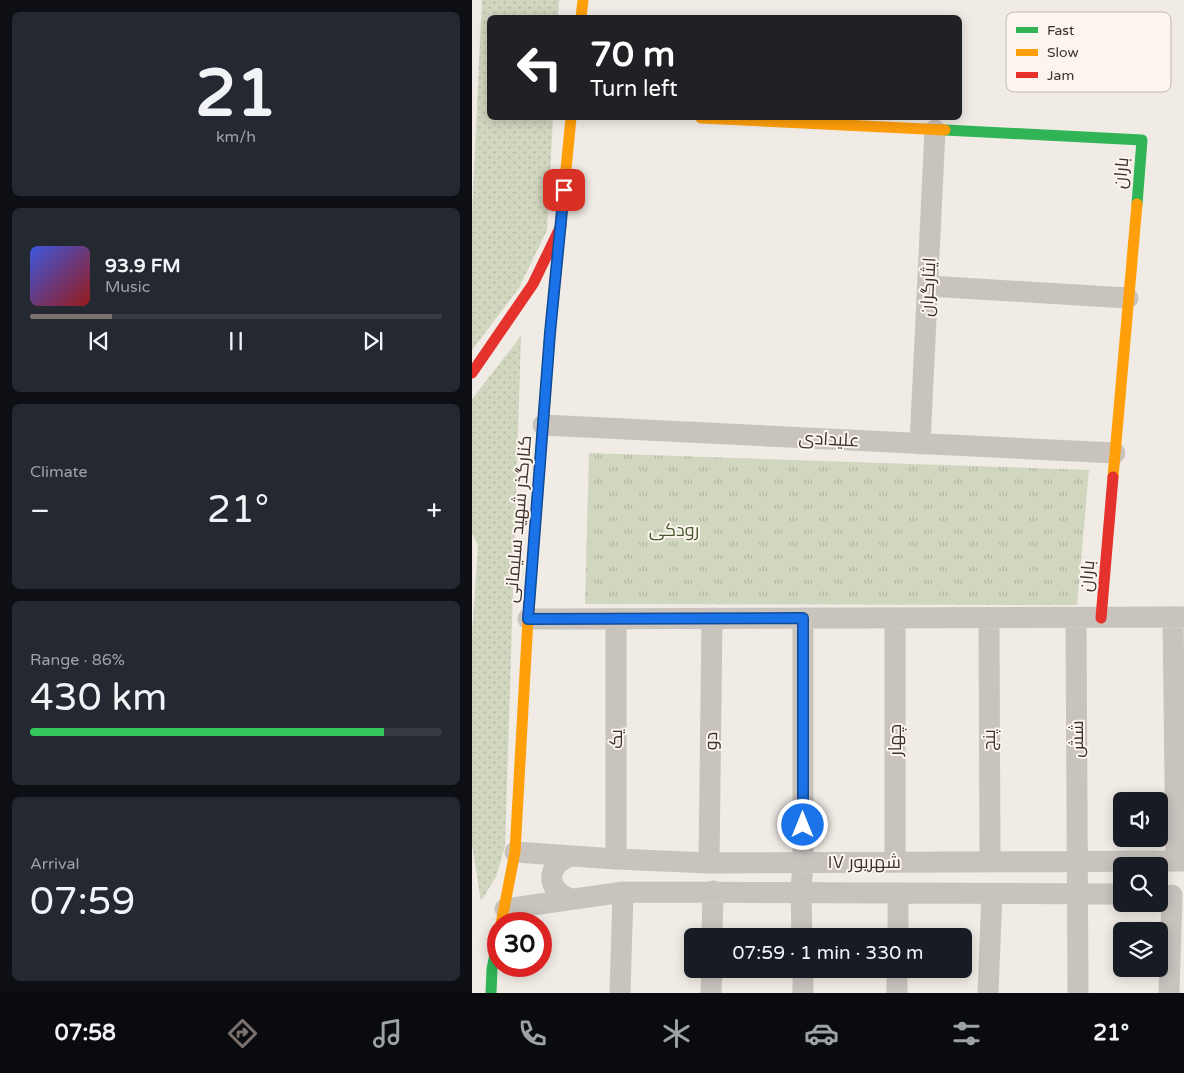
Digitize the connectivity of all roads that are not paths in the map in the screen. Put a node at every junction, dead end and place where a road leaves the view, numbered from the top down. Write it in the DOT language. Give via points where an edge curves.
graph roads {
  1 [pos="582,0"];
  2 [pos="581,15"];
  3 [pos="571,120"];
  4 [pos="777,120"];
  5 [pos="935,130"];
  6 [pos="561,226"];
  7 [pos="928,286"];
  8 [pos="1128,298"];
  9 [pos="472,373"];
  10 [pos="543,425"];
  11 [pos="920,444"];
  12 [pos="1115,453"];
  13 [pos="1178,617"];
  14 [pos="616,618"];
  15 [pos="712,618"];
  16 [pos="803,618"];
  17 [pos="895,618"];
  18 [pos="989,618"];
  19 [pos="1076,618"];
  20 [pos="1101,618"];
  21 [pos="528,619"];
  22 [pos="515,852"];
  23 [pos="572,856"];
  24 [pos="616,859"];
  25 [pos="990,861"];
  26 [pos="1077,861"];
  27 [pos="1180,861"];
  28 [pos="895,862"];
  29 [pos="709,863"];
  30 [pos="803,863"];
  31 [pos="623,892"];
  32 [pos="713,892"];
  33 [pos="801,892"];
  34 [pos="898,892"];
  35 [pos="992,893"];
  36 [pos="1078,893"];
  37 [pos="1113,894"];
  38 [pos="1172,895"];
  39 [pos="572,899"];
  40 [pos="504,912"];
  41 [pos="519,912"];
  42 [pos="712,928"];
  43 [pos="802,928"];
  44 [pos="898,928"];
  45 [pos="492,977"];
  46 [pos="712,978"];
  47 [pos="803,978"];
  48 [pos="897,978"];
  49 [pos="491,993"];
  50 [pos="620,993"];
  51 [pos="711,993"];
  52 [pos="803,993"];
  53 [pos="897,993"];
  54 [pos="988,993"];
  55 [pos="1078,993"];
  56 [pos="1169,993"];
  1 -- 2 [label="main road"];
  3 -- 6 [label="main road, کنارگذر شهید سلیمانی"];
  4 -- 5 [label="main road, باران"];
  5 -- 7 [label="street, ایثارگران"];
  5 -- 8 [label="main road, باران" via="1142,140"];
  6 -- 9 [label="main road" via="533,284"];
  6 -- 10 [label="main road, کنارگذر شهید سلیمانی"];
  7 -- 8 [label="street"];
  7 -- 11 [label="street, ایثارگران"];
  8 -- 12 [label="main road, باران"];
  10 -- 11 [label="street, علیدادی"];
  10 -- 21 [label="main road, کنارگذر شهید سلیمانی"];
  11 -- 12 [label="street, علیدادی"];
  12 -- 20 [label="main road, باران"];
  13 -- 20 [label="street"];
  13 -- 27 [label="street"];
  14 -- 15 [label="street"];
  14 -- 21 [label="street"];
  14 -- 24 [label="street, یک"];
  15 -- 16 [label="street"];
  15 -- 29 [label="street, دو"];
  16 -- 17 [label="street"];
  16 -- 30 [label="street"];
  17 -- 18 [label="street"];
  17 -- 28 [label="street, چهار"];
  18 -- 19 [label="street"];
  18 -- 25 [label="street, پنج"];
  19 -- 20 [label="street"];
  19 -- 26 [label="street, شش"];
  21 -- 22 [label="main road, کنارگذر شهید سلیمانی"];
  22 -- 23 [label="street, ۱۷ شهریور"];
  22 -- 40 [label="main road, کنارگذر شهید سلیمانی"];
  23 -- 24 [label="street, ۱۷ شهریور"];
  23 -- 39 [label="street" via="558,863 552,878 558,892"];
  24 -- 29 [label="street, ۱۷ شهریور"];
  25 -- 26 [label="street, ۱۷ شهریور"];
  25 -- 28 [label="street, ۱۷ شهریور"];
  26 -- 27 [label="street, ۱۷ شهریور"];
  26 -- 36 [label="street, شش"];
  28 -- 30 [label="street, ۱۷ شهریور"];
  29 -- 30 [label="street, ۱۷ شهریور"];
  30 -- 33 [label="street"];
  31 -- 32 [label="street, ۱۷ شهریور"];
  31 -- 39 [label="street, ۱۷ شهریور"];
  31 -- 50 [label="street"];
  32 -- 33 [label="street, ۱۷ شهریور"];
  32 -- 42 [label="street"];
  33 -- 34 [label="street, ۱۷ شهریور"];
  33 -- 43 [label="street"];
  34 -- 35 [label="street, ۱۷ شهریور"];
  34 -- 44 [label="street"];
  35 -- 36 [label="street, ۱۷ شهریور"];
  35 -- 54 [label="street"];
  36 -- 37 [label="street, ۱۷ شهریور"];
  36 -- 55 [label="street"];
  38 -- 56 [label="street"];
  39 -- 41 [label="street, ۱۷ شهریور"];
  45 -- 49 [label="main road"];
  46 -- 51 [label="street"];
  47 -- 52 [label="street"];
  48 -- 53 [label="street"];
}
